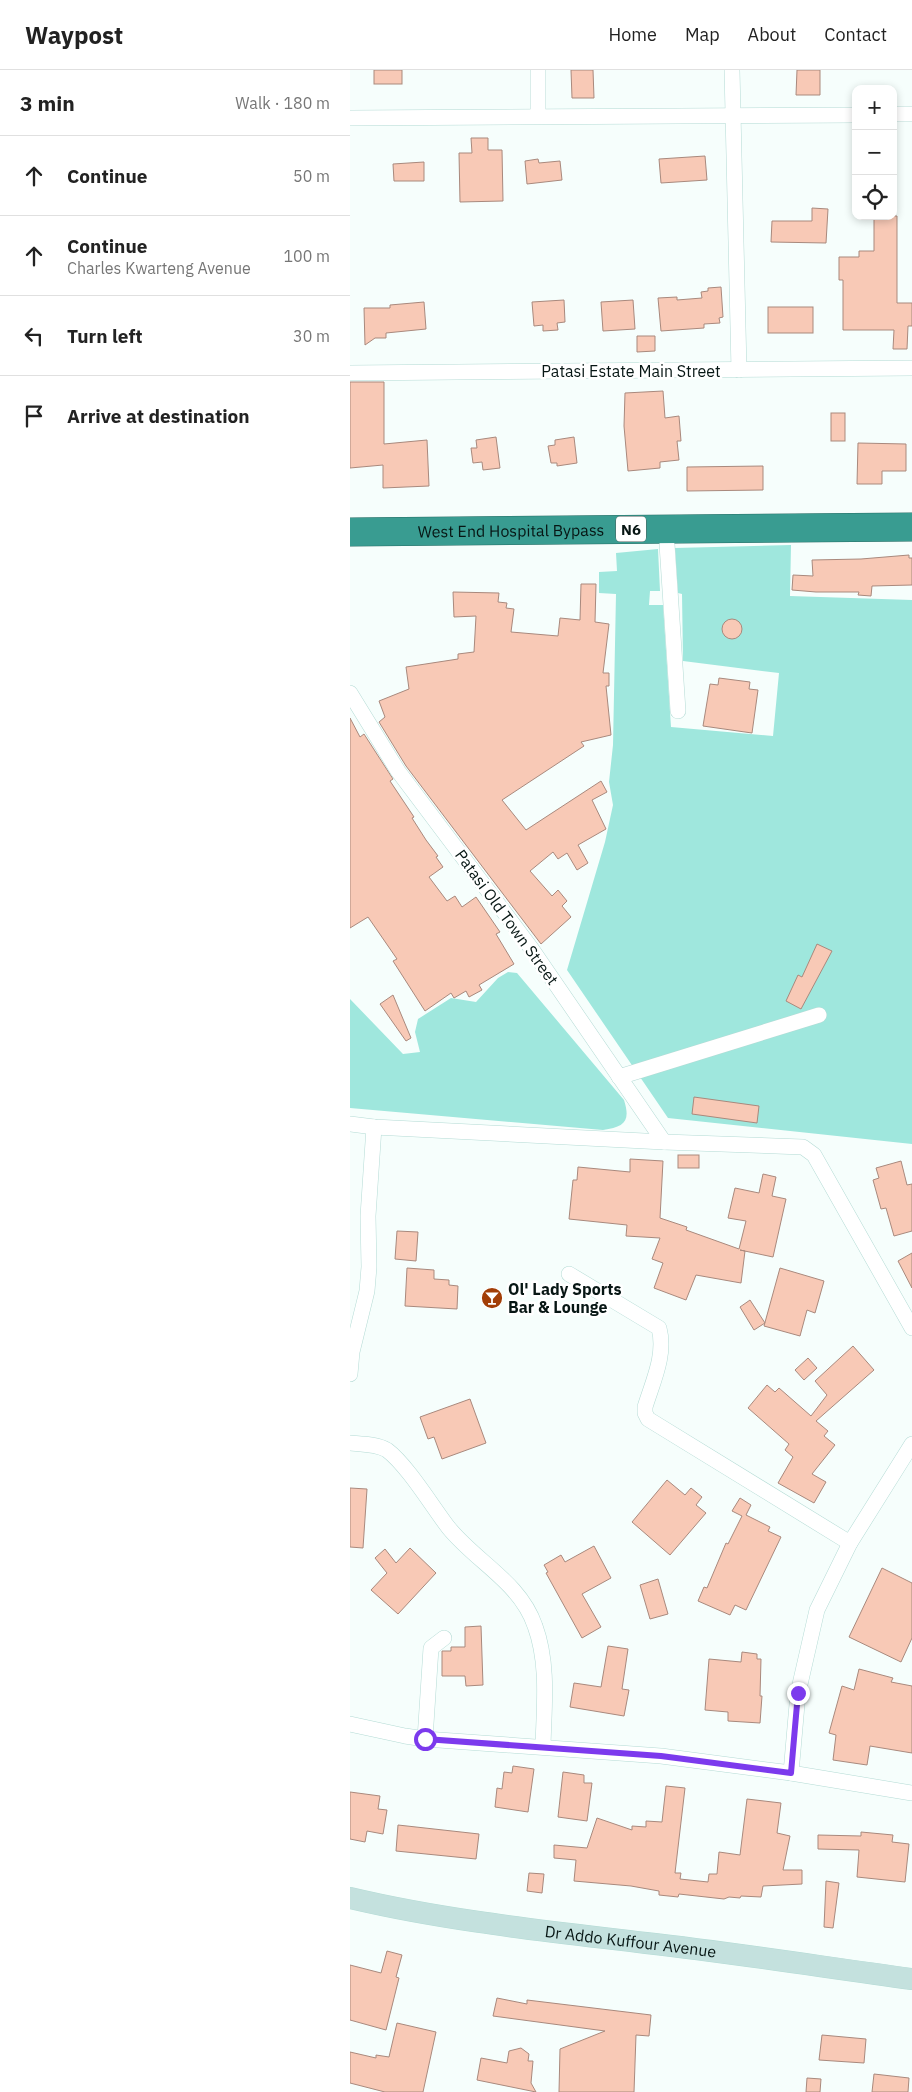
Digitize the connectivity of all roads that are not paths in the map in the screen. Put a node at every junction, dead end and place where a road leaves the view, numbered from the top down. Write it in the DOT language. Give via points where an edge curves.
graph roads {
  1 [pos="538,70"];
  2 [pos="732,70"];
  3 [pos="852,114"];
  4 [pos="897,114"];
  5 [pos="912,114"];
  6 [pos="538,116"];
  7 [pos="734,116"];
  8 [pos="350,118"];
  9 [pos="912,368"];
  10 [pos="739,370"];
  11 [pos="350,373"];
  12 [pos="912,527"];
  13 [pos="666,529"];
  14 [pos="350,532"];
  15 [pos="350,693"];
  16 [pos="678,711"];
  17 [pos="819,1015"];
  18 [pos="619,1077"];
  19 [pos="350,1124"];
  20 [pos="374,1128"];
  21 [pos="664,1142"];
  22 [pos="569,1274"];
  23 [pos="912,1328"];
  24 [pos="350,1374"];
  25 [pos="350,1443"];
  26 [pos="912,1444"];
  27 [pos="850,1543"];
  28 [pos="444,1638"];
  29 [pos="350,1724"];
  30 [pos="425,1739"];
  31 [pos="543,1746"];
  32 [pos="791,1773"];
  33 [pos="912,1793"];
  34 [pos="350,1898"];
  35 [pos="912,1979"];
  1 -- 6 [label="street"];
  2 -- 7 [label="street"];
  3 -- 7 [label="street"];
  4 -- 5 [label="street"];
  6 -- 7 [label="street"];
  6 -- 8 [label="street"];
  7 -- 10 [label="street"];
  9 -- 10 [label="street, Patasi Estate Main Street"];
  10 -- 11 [label="street, Patasi Estate Main Street"];
  12 -- 13 [label="highway, West End Hospital Bypass / N6"];
  13 -- 14 [label="highway, West End Hospital Bypass / N6"];
  13 -- 16 [label="street"];
  15 -- 18 [label="street, Patasi Old Town Street" via="398,771 532,948"];
  17 -- 18 [label="street"];
  18 -- 21 [label="street, Patasi Old Town Street"];
  19 -- 20 [label="street"];
  20 -- 21 [label="street"];
  20 -- 24 [label="street" via="368,1216 368,1283"];
  21 -- 23 [label="street" via="791,1145 803,1147 814,1155"];
  22 -- 27 [label="street" via="659,1328 662,1342 660,1359 645,1407 648,1419"];
  25 -- 31 [label="street" via="386,1449 450,1529 508,1583 525,1606 542,1648"];
  26 -- 27 [label="street"];
  27 -- 32 [label="street" via="817,1610 798,1693"];
  28 -- 30 [label="street" via="431,1648"];
  29 -- 30 [label="street"];
  30 -- 31 [label="street"];
  31 -- 32 [label="street" via="661,1756"];
  32 -- 33 [label="street"];
  34 -- 35 [label="main road, Dr Addo Kuffour Avenue" via="492,1924"];
}
